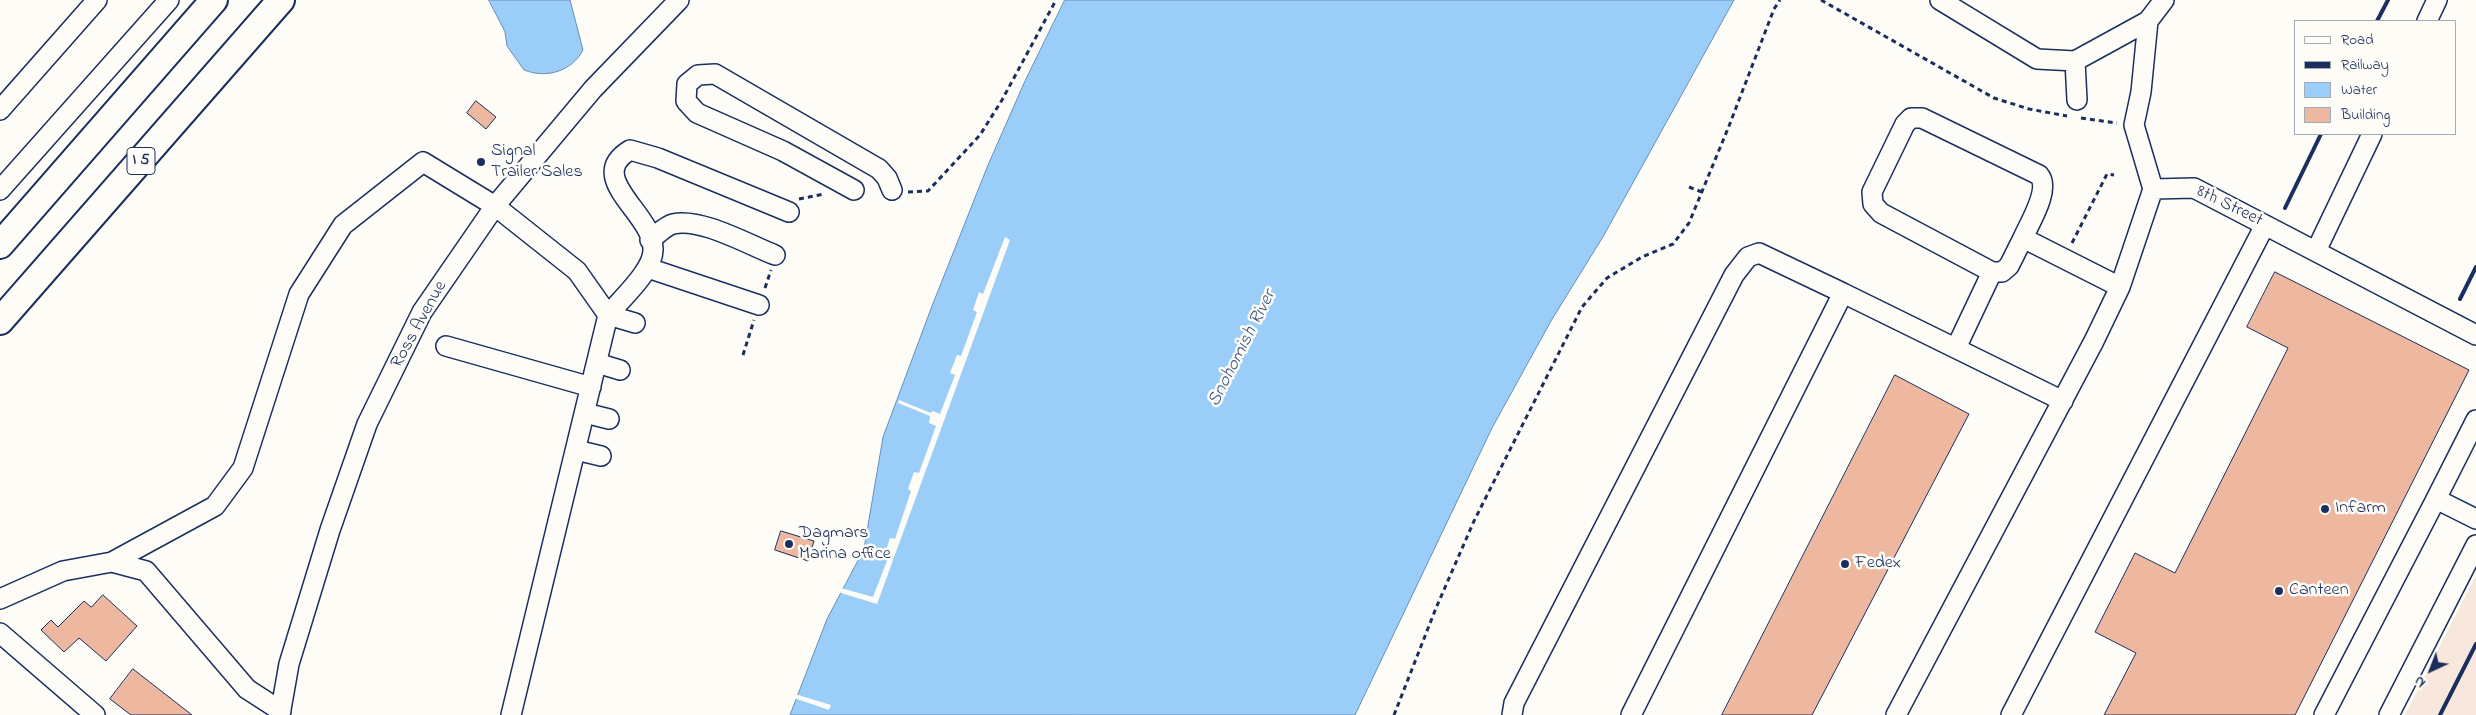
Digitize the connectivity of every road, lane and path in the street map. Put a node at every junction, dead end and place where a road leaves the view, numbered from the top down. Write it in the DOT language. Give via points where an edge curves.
graph roads {
  1 [pos="97,0"];
  2 [pos="169,0"];
  3 [pos="214,0"];
  4 [pos="282,0"];
  5 [pos="679,0"];
  6 [pos="1056,0"];
  7 [pos="1780,0"];
  8 [pos="1821,0"];
  9 [pos="1940,0"];
  10 [pos="2164,0"];
  11 [pos="2437,0"];
  12 [pos="2427,20"];
  13 [pos="2148,21"];
  14 [pos="2075,62"];
  15 [pos="0,110"];
  16 [pos="2075,111"];
  17 [pos="2134,125"];
  18 [pos="2372,135"];
  19 [pos="2114,175"];
  20 [pos="1689,187"];
  21 [pos="2153,189"];
  22 [pos="0,190"];
  23 [pos="854,190"];
  24 [pos="892,190"];
  25 [pos="1702,192"];
  26 [pos="496,206"];
  27 [pos="790,212"];
  28 [pos="2265,225"];
  29 [pos="2023,238"];
  30 [pos="650,240"];
  31 [pos="0,245"];
  32 [pos="2316,252"];
  33 [pos="776,255"];
  34 [pos="2064,259"];
  35 [pos="648,268"];
  36 [pos="1992,272"];
  37 [pos="2120,287"];
  38 [pos="1843,293"];
  39 [pos="759,305"];
  40 [pos="608,315"];
  41 [pos="0,321"];
  42 [pos="635,323"];
  43 [pos="2476,335"];
  44 [pos="446,346"];
  45 [pos="1956,348"];
  46 [pos="743,355"];
  47 [pos="597,363"];
  48 [pos="620,370"];
  49 [pos="591,387"];
  50 [pos="2062,401"];
  51 [pos="585,413"];
  52 [pos="609,419"];
  53 [pos="2476,420"];
  54 [pos="576,450"];
  55 [pos="600,456"];
  56 [pos="2436,499"];
  57 [pos="2476,519"];
  58 [pos="2476,545"];
  59 [pos="112,562"];
  60 [pos="0,599"];
  61 [pos="0,633"];
  62 [pos="281,713"];
  63 [pos="96,715"];
  64 [pos="511,715"];
  65 [pos="1394,715"];
  66 [pos="1512,715"];
  67 [pos="1631,715"];
  68 [pos="1896,715"];
  69 [pos="2011,715"];
  70 [pos="2324,715"];
  71 [pos="2389,715"];
  1 -- 15 [label="street"];
  2 -- 22 [label="street"];
  3 -- 31 [label="highway"];
  4 -- 41 [label="highway, I 5"];
  5 -- 26 [label="street, Ross Avenue" via="593,89"];
  6 -- 24 [label="path" via="980,135 928,191 904,193"];
  7 -- 25 [label="path"];
  8 -- 16 [label="path" via="1994,98 2029,109"];
  9 -- 14 [label="street" via="2037,58"];
  10 -- 13 [label="street"];
  11 -- 12 [label="street"];
  13 -- 14 [label="street"];
  13 -- 17 [label="street" via="2141,92"];
  14 -- 16 [label="street"];
  16 -- 17 [label="path"];
  17 -- 21 [label="street"];
  18 -- 32 [label="street"];
  19 -- 34 [label="path" via="2108,174"];
  20 -- 25 [label="path"];
  21 -- 28 [label="street, 8th Street" via="2194,188"];
  21 -- 37 [label="street"];
  23 -- 24 [label="street" via="783,151 697,113 686,101 687,84 698,75 715,74 880,169"];
  23 -- 27 [label="path" via="793,201"];
  25 -- 65 [label="path" via="1689,223 1673,244 1642,257 1607,278 1582,307 1474,521"];
  26 -- 40 [label="street" via="577,271"];
  26 -- 59 [label="street" via="423,162 343,225 300,294 243,468 215,506"];
  26 -- 62 [label="street, Ross Avenue" via="422,312 367,424 289,664"];
  27 -- 30 [label="street" via="658,158 630,150 619,156 613,169 614,180 647,226"];
  28 -- 32 [label="street, 8th Street"];
  28 -- 69 [label="street"];
  29 -- 34 [label="street"];
  29 -- 36 [label="street" via="2009,266 2002,272"];
  29 -- 36 [label="street" via="2044,190 2044,181 2038,175 1922,118 1911,118 1905,124 1872,192 1873,204 1881,214"];
  30 -- 33 [label="street" via="670,224 687,222"];
  30 -- 35 [label="street" via="654,250"];
  32 -- 43 [label="street, 8th Street"];
  33 -- 39 [label="path"];
  34 -- 37 [label="street"];
  35 -- 39 [label="street"];
  35 -- 40 [label="street"];
  36 -- 45 [label="street"];
  37 -- 50 [label="street"];
  38 -- 45 [label="street"];
  38 -- 66 [label="street" via="1759,253 1748,257 1734,275 1514,704"];
  38 -- 67 [label="street"];
  39 -- 46 [label="path"];
  40 -- 42 [label="street"];
  40 -- 47 [label="street"];
  44 -- 49 [label="street"];
  45 -- 50 [label="street"];
  47 -- 48 [label="street"];
  47 -- 49 [label="street"];
  49 -- 51 [label="street"];
  50 -- 68 [label="street"];
  51 -- 52 [label="street"];
  51 -- 54 [label="street"];
  53 -- 56 [label="street"];
  54 -- 55 [label="street"];
  54 -- 64 [label="street"];
  56 -- 57 [label="street"];
  56 -- 70 [label="street"];
  58 -- 71 [label="street"];
  59 -- 60 [label="street" via="63,571"];
  59 -- 62 [label="street" via="146,572 247,689"];
  61 -- 63 [label="street"];
}
